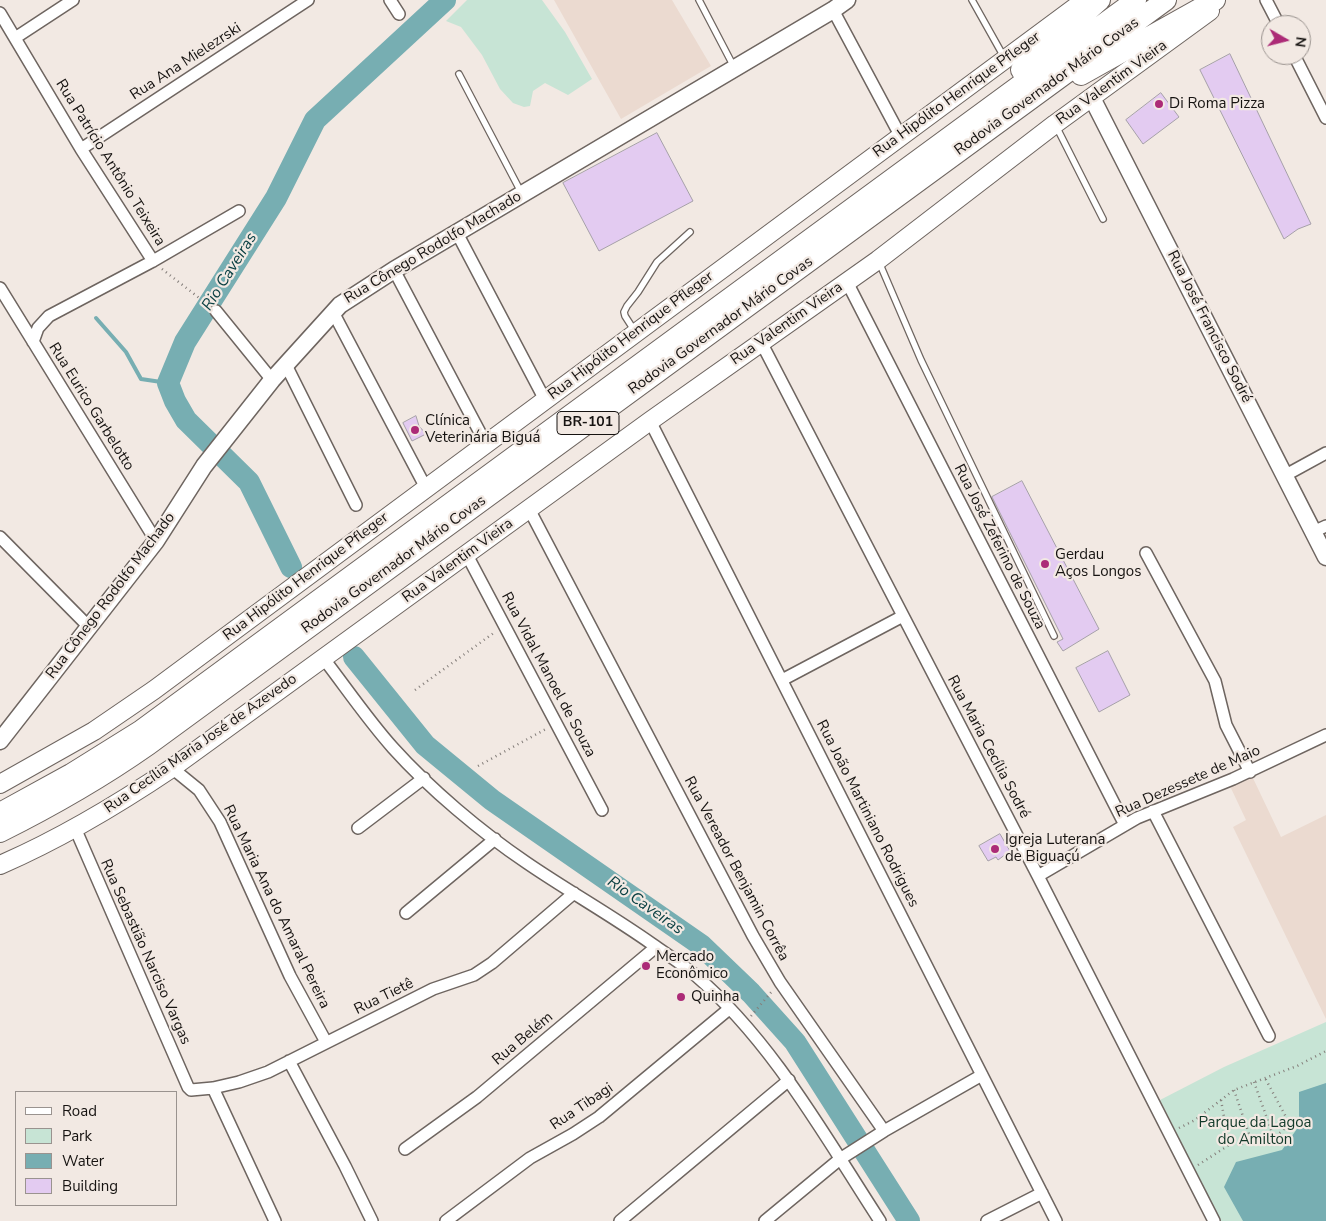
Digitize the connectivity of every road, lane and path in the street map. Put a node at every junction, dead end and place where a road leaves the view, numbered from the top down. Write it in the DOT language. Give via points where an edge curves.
graph roads {
  1 [pos="73,0"];
  2 [pos="308,0"];
  3 [pos="390,0"];
  4 [pos="699,0"];
  5 [pos="847,0"];
  6 [pos="972,0"];
  7 [pos="1086,0"];
  8 [pos="1100,0"];
  9 [pos="1136,0"];
  10 [pos="1166,0"];
  11 [pos="1216,0"];
  12 [pos="1225,0"];
  13 [pos="1266,0"];
  14 [pos="833,10"];
  15 [pos="0,13"];
  16 [pos="399,14"];
  17 [pos="1274,15"];
  18 [pos="15,38"];
  19 [pos="1005,59"];
  20 [pos="1299,65"];
  21 [pos="734,68"];
  22 [pos="459,74"];
  23 [pos="1092,98"];
  24 [pos="1005,117"];
  25 [pos="1326,118"];
  26 [pos="1055,124"];
  27 [pos="901,137"];
  28 [pos="81,148"];
  29 [pos="928,152"];
  30 [pos="522,194"];
  31 [pos="239,211"];
  32 [pos="1103,219"];
  33 [pos="690,232"];
  34 [pos="457,233"];
  35 [pos="878,260"];
  36 [pos="153,261"];
  37 [pos="394,270"];
  38 [pos="847,282"];
  39 [pos="0,288"];
  40 [pos="216,311"];
  41 [pos="332,312"];
  42 [pos="636,333"];
  43 [pos="33,342"];
  44 [pos="761,342"];
  45 [pos="286,365"];
  46 [pos="272,380"];
  47 [pos="545,400"];
  48 [pos="650,421"];
  49 [pos="486,444"];
  50 [pos="1326,453"];
  51 [pos="1284,476"];
  52 [pos="426,488"];
  53 [pos="356,505"];
  54 [pos="529,509"];
  55 [pos="1320,529"];
  56 [pos="0,537"];
  57 [pos="156,541"];
  58 [pos="1146,553"];
  59 [pos="467,555"];
  60 [pos="1326,557"];
  61 [pos="902,616"];
  62 [pos="505,626"];
  63 [pos="89,627"];
  64 [pos="1054,636"];
  65 [pos="345,644"];
  66 [pos="324,659"];
  67 [pos="782,680"];
  68 [pos="415,690"];
  69 [pos="556,723"];
  70 [pos="1326,735"];
  71 [pos="0,741"];
  72 [pos="478,766"];
  73 [pos="172,768"];
  74 [pos="1250,772"];
  75 [pos="424,778"];
  76 [pos="0,784"];
  77 [pos="602,810"];
  78 [pos="1153,811"];
  79 [pos="0,813"];
  80 [pos="1125,825"];
  81 [pos="75,828"];
  82 [pos="358,828"];
  83 [pos="0,832"];
  84 [pos="495,839"];
  85 [pos="0,865"];
  86 [pos="1038,876"];
  87 [pos="574,893"];
  88 [pos="406,914"];
  89 [pos="656,947"];
  90 [pos="773,991"];
  91 [pos="729,1009"];
  92 [pos="750,1017"];
  93 [pos="1269,1036"];
  94 [pos="326,1042"];
  95 [pos="1326,1051"];
  96 [pos="289,1062"];
  97 [pos="982,1075"];
  98 [pos="1265,1078"];
  99 [pos="789,1080"];
  100 [pos="1254,1082"];
  101 [pos="188,1087"];
  102 [pos="214,1088"];
  103 [pos="1234,1090"];
  104 [pos="1221,1100"];
  105 [pos="881,1133"];
  106 [pos="1168,1133"];
  107 [pos="1274,1138"];
  108 [pos="1252,1143"];
  109 [pos="1229,1145"];
  110 [pos="405,1149"];
  111 [pos="840,1159"];
  112 [pos="1188,1171"];
  113 [pos="1042,1193"];
  114 [pos="275,1221"];
  115 [pos="372,1221"];
  116 [pos="446,1221"];
  117 [pos="620,1221"];
  118 [pos="765,1221"];
  119 [pos="880,1221"];
  120 [pos="987,1221"];
  121 [pos="1056,1221"];
  122 [pos="1214,1221"];
  1 -- 18 [label="street"];
  2 -- 28 [label="street, Rua Ana Mielezrski"];
  3 -- 16 [label="street"];
  4 -- 21 [label="lane"];
  5 -- 14 [label="main road, Rua Cônego Rodolfo Machado"];
  6 -- 19 [label="lane"];
  7 -- 19 [label="main road, Rua Hipólito Henrique Pfleger"];
  8 -- 29 [label="highway"];
  9 -- 29 [label="highway, Rodovia Governador Mário Covas / BR-101"];
  10 -- 24 [label="highway, Rodovia Governador Mário Covas / BR-101"];
  11 -- 24 [label="highway"];
  12 -- 23 [label="main road, Rua Valentim Vieira"];
  13 -- 17 [label="street"];
  14 -- 21 [label="main road, Rua Cônego Rodolfo Machado"];
  14 -- 27 [label="street"];
  15 -- 18 [label="street, Rua Patrício Antônio Teixeira"];
  18 -- 28 [label="street, Rua Patrício Antônio Teixeira"];
  19 -- 27 [label="main road, Rua Hipólito Henrique Pfleger"];
  20 -- 25 [label="street"];
  21 -- 30 [label="main road, Rua Cônego Rodolfo Machado"];
  22 -- 30 [label="lane"];
  23 -- 26 [label="main road, Rua Valentim Vieira"];
  23 -- 51 [label="main road, Rua José Francisco Sodré"];
  24 -- 83 [label="highway, Rodovia Governador Mário Covas / BR-101" via="148,745 82,789"];
  26 -- 32 [label="lane"];
  26 -- 35 [label="main road, Rua Valentim Vieira"];
  27 -- 42 [label="main road, Rua Hipólito Henrique Pfleger"];
  28 -- 36 [label="street, Rua Patrício Antônio Teixeira"];
  29 -- 79 [label="highway, Rodovia Governador Mário Covas / BR-101" via="140,731"];
  30 -- 34 [label="main road, Rua Cônego Rodolfo Machado"];
  31 -- 36 [label="street"];
  33 -- 42 [label="lane" via="657,262 624,312"];
  34 -- 37 [label="main road, Rua Cônego Rodolfo Machado"];
  34 -- 47 [label="street"];
  35 -- 38 [label="main road, Rua Valentim Vieira"];
  35 -- 64 [label="lane" via="921,360"];
  36 -- 40 [label="path, Rua Patrício Antônio Teixeira"];
  36 -- 43 [label="street" via="49,316 38,328"];
  37 -- 41 [label="main road, Rua Cônego Rodolfo Machado"];
  37 -- 49 [label="street"];
  38 -- 44 [label="main road, Rua Valentim Vieira"];
  38 -- 80 [label="street, Rua José Zeferino de Souza"];
  39 -- 43 [label="street, Rua Eurico Garbelotto"];
  40 -- 46 [label="street"];
  41 -- 45 [label="main road, Rua Cônego Rodolfo Machado"];
  41 -- 52 [label="street"];
  42 -- 47 [label="main road, Rua Hipólito Henrique Pfleger"];
  43 -- 57 [label="street, Rua Eurico Garbelotto"];
  44 -- 48 [label="main road, Rua Valentim Vieira"];
  44 -- 61 [label="street, Rua Maria Cecília Sodré"];
  45 -- 46 [label="main road, Rua Cônego Rodolfo Machado"];
  45 -- 53 [label="street"];
  46 -- 57 [label="main road, Rua Cônego Rodolfo Machado" via="204,466"];
  47 -- 49 [label="main road, Rua Hipólito Henrique Pfleger"];
  48 -- 54 [label="main road, Rua Valentim Vieira"];
  48 -- 67 [label="street, Rua João Martiniano Rodrigues"];
  49 -- 52 [label="main road, Rua Hipólito Henrique Pfleger"];
  50 -- 51 [label="street"];
  51 -- 55 [label="main road, Rua José Francisco Sodré"];
  52 -- 76 [label="main road, Rua Hipólito Henrique Pfleger" via="128,709"];
  54 -- 59 [label="main road, Rua Valentim Vieira"];
  54 -- 105 [label="street, Rua Vereador Benjamin Corrêa" via="753,936"];
  55 -- 60 [label="main road, Rua José Francisco Sodré"];
  56 -- 63 [label="street"];
  57 -- 63 [label="main road, Rua Cônego Rodolfo Machado"];
  58 -- 74 [label="street" via="1215,681 1226,725"];
  59 -- 62 [label="street, Rua Vidal Manoel de Souza"];
  59 -- 65 [label="main road, Rua Valentim Vieira"];
  61 -- 67 [label="street"];
  61 -- 86 [label="street, Rua Maria Cecília Sodré"];
  62 -- 68 [label="path"];
  62 -- 69 [label="street, Rua Vidal Manoel de Souza"];
  63 -- 71 [label="main road, Rua Cônego Rodolfo Machado"];
  65 -- 66 [label="main road, Rua Cecília Maria José de Azevedo"];
  66 -- 73 [label="main road, Rua Cecília Maria José de Azevedo"];
  66 -- 75 [label="street" via="380,732"];
  67 -- 97 [label="street, Rua João Martiniano Rodrigues"];
  69 -- 72 [label="path"];
  69 -- 77 [label="street, Rua Vidal Manoel de Souza"];
  70 -- 74 [label="street, Rua Dezessete de Maio"];
  73 -- 81 [label="main road, Rua Cecília Maria José de Azevedo"];
  73 -- 94 [label="street, Rua Maria Ana do Amaral Pereira" via="199,790 220,822 290,976"];
  74 -- 78 [label="street, Rua Dezessete de Maio"];
  75 -- 82 [label="street"];
  75 -- 84 [label="street"];
  78 -- 80 [label="street, Rua Dezessete de Maio"];
  78 -- 93 [label="street"];
  80 -- 86 [label="street, Rua Dezessete de Maio"];
  81 -- 85 [label="main road, Rua Cecília Maria José de Azevedo"];
  81 -- 101 [label="street, Rua Sebastião Narciso Vargas"];
  84 -- 87 [label="street"];
  84 -- 88 [label="street"];
  86 -- 106 [label="street, Rua Maria Cecília Sodré"];
  87 -- 89 [label="street"];
  87 -- 94 [label="street, Rua Tietê" via="474,975 433,989"];
  89 -- 91 [label="street" via="693,973"];
  89 -- 110 [label="street, Rua Belém" via="477,1097"];
  90 -- 92 [label="path"];
  91 -- 99 [label="street"];
  91 -- 116 [label="street, Rua Tibagi" via="599,1116 530,1158"];
  94 -- 96 [label="street, Rua Tietê"];
  95 -- 98 [label="path"];
  96 -- 102 [label="street, Rua Tietê" via="255,1077"];
  96 -- 115 [label="street"];
  97 -- 105 [label="street"];
  97 -- 113 [label="street, Rua João Martiniano Rodrigues"];
  98 -- 100 [label="path"];
  98 -- 107 [label="path" via="1286,1117 1284,1129"];
  99 -- 111 [label="street"];
  99 -- 117 [label="street"];
  100 -- 103 [label="path"];
  100 -- 107 [label="path"];
  101 -- 102 [label="street, Rua Tietê" via="191,1090"];
  102 -- 114 [label="street"];
  103 -- 104 [label="path"];
  103 -- 108 [label="path"];
  104 -- 106 [label="path" via="1195,1120"];
  104 -- 109 [label="path"];
  105 -- 111 [label="street"];
  106 -- 112 [label="street, Rua Maria Cecília Sodré"];
  107 -- 108 [label="path"];
  108 -- 109 [label="path"];
  109 -- 112 [label="path"];
  111 -- 118 [label="street"];
  111 -- 119 [label="street"];
  112 -- 122 [label="street, Rua Maria Cecília Sodré"];
  113 -- 120 [label="street"];
  113 -- 121 [label="street, Rua João Martiniano Rodrigues"];
}
